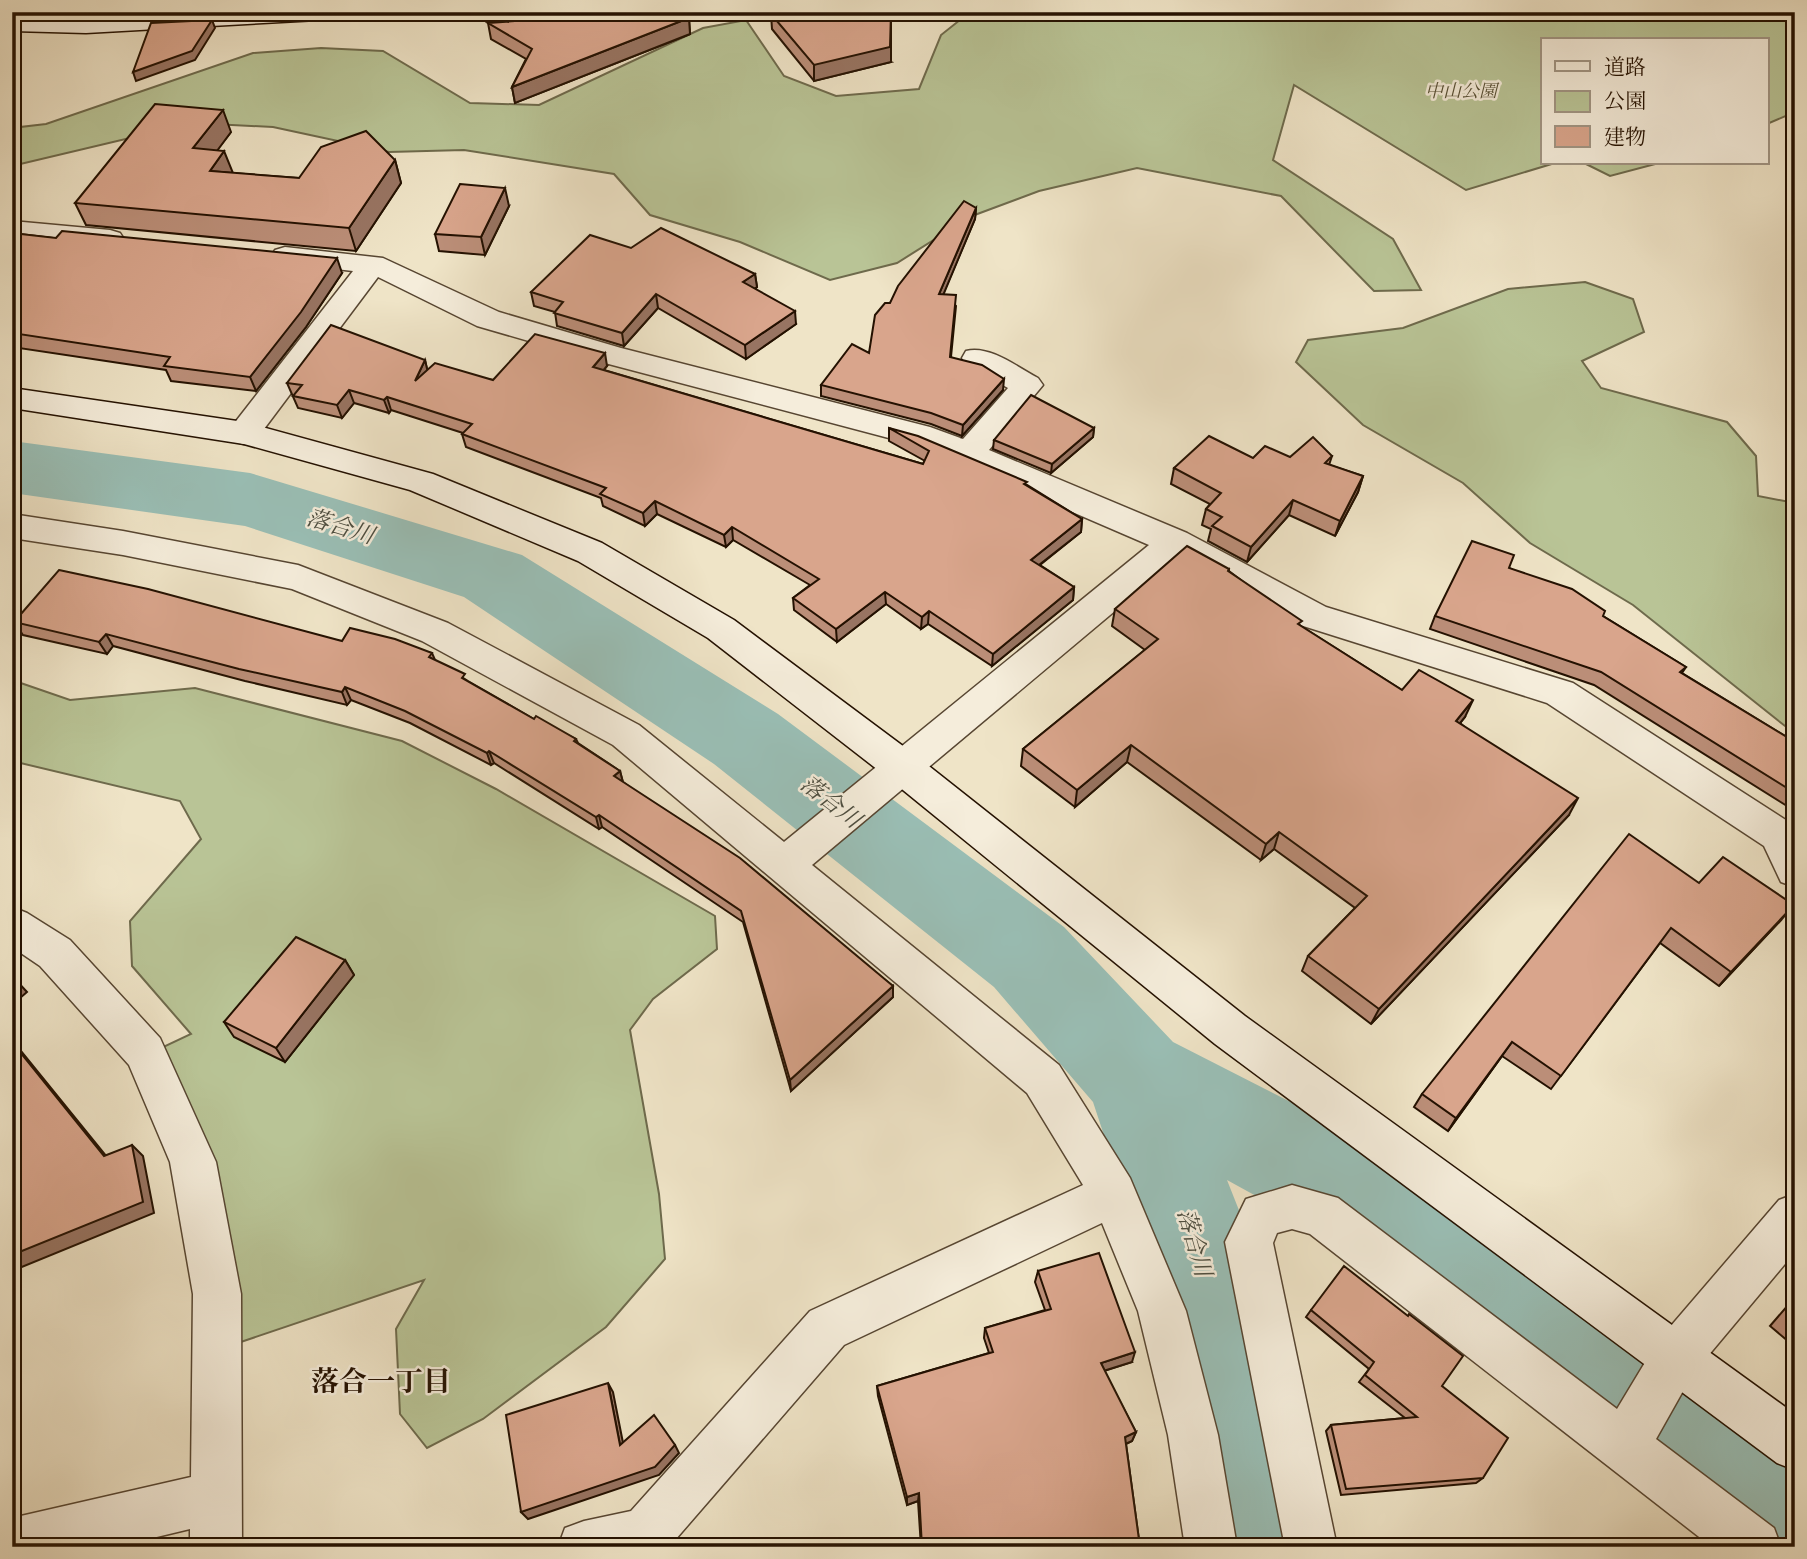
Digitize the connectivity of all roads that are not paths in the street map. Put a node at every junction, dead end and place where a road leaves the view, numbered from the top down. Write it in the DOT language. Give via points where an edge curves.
graph roads {
  1 [pos="336,12"];
  2 [pos="12,24"];
  3 [pos="12,229"];
  4 [pos="137,242"];
  5 [pos="248,252"];
  6 [pos="373,264"];
  7 [pos="977,358"];
  8 [pos="12,398"];
  9 [pos="244,433"];
  10 [pos="968,454"];
  11 [pos="12,527"];
  12 [pos="1175,542"];
  13 [pos="889,777"];
  14 [pos="795,857"];
  15 [pos="1795,870"];
  16 [pos="12,925"];
  17 [pos="1114,1194"];
  18 [pos="1795,1216"];
  19 [pos="1675,1358"];
  20 [pos="1795,1445"];
  21 [pos="1624,1446"];
  22 [pos="218,1497"];
  23 [pos="12,1544"];
  24 [pos="216,1547"];
  25 [pos="584,1547"];
  26 [pos="1211,1547"];
  27 [pos="1311,1547"];
  28 [pos="1755,1547"];
  1 -- 2 [label="street" via="86,26"];
  3 -- 4 [label="street"];
  5 -- 6 [label="street"];
  6 -- 9 [label="street"];
  6 -- 10 [label="street" via="488,319 930,438"];
  7 -- 10 [label="street" via="1027,385"];
  8 -- 9 [label="street"];
  9 -- 13 [label="street" via="421,482 590,552 721,629"];
  10 -- 12 [label="street"];
  11 -- 14 [label="street" via="123,542 298,578 435,632 626,734"];
  12 -- 13 [label="street"];
  12 -- 15 [label="street" via="1313,616 1560,693 1778,835"];
  13 -- 14 [label="street"];
  13 -- 19 [label="street"];
  14 -- 17 [label="street" via="1043,1079"];
  16 -- 22 [label="street" via="55,953 145,1052 193,1162 217,1294"];
  17 -- 25 [label="street" via="828,1328 645,1534"];
  17 -- 26 [label="street" via="1162,1311 1193,1435"];
  18 -- 19 [label="street"];
  19 -- 20 [label="street"];
  19 -- 21 [label="street"];
  21 -- 27 [label="street" via="1322,1214 1292,1207 1262,1215 1249,1242"];
  21 -- 28 [label="street"];
  22 -- 23 [label="street"];
  22 -- 24 [label="street"];
}
